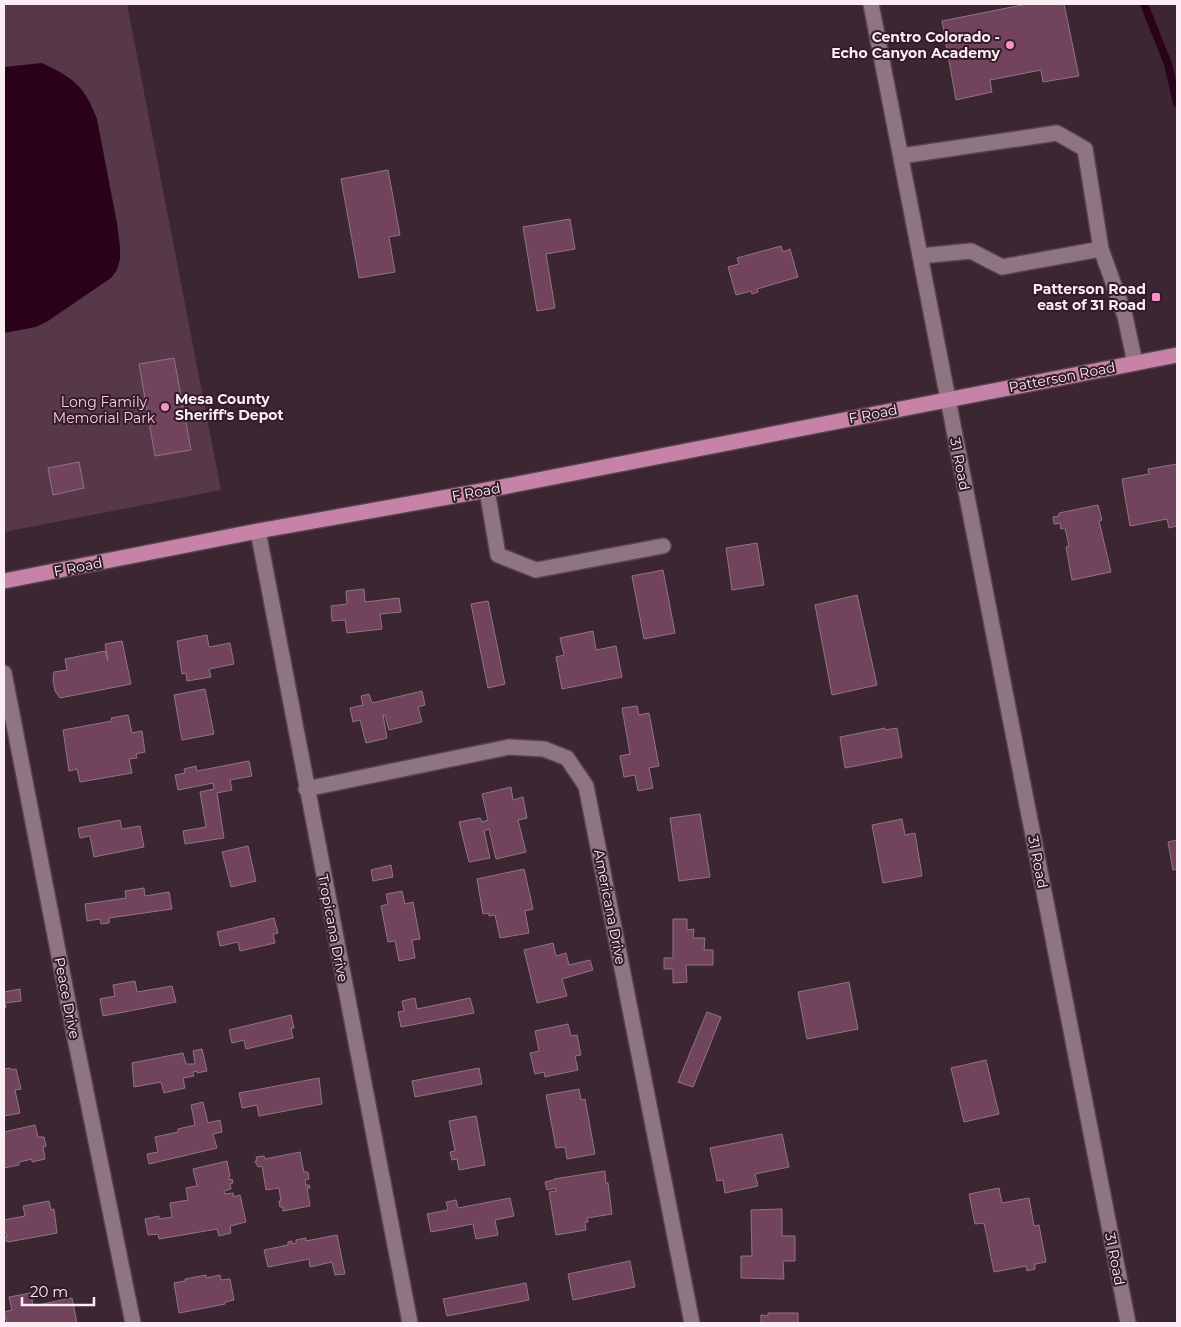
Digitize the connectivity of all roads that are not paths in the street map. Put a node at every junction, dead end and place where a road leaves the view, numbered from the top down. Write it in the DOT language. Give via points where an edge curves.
graph roads {
  1 [pos="871,4"];
  2 [pos="901,156"];
  3 [pos="1101,250"];
  4 [pos="920,256"];
  5 [pos="1177,355"];
  6 [pos="1135,363"];
  7 [pos="948,400"];
  8 [pos="487,490"];
  9 [pos="258,532"];
  10 [pos="663,546"];
  11 [pos="4,581"];
  12 [pos="4,673"];
  13 [pos="306,789"];
  14 [pos="133,1323"];
  15 [pos="410,1323"];
  16 [pos="692,1323"];
  17 [pos="1128,1323"];
  1 -- 2 [label="street, 31 Road"];
  2 -- 3 [label="street" via="1057,133 1085,149"];
  2 -- 4 [label="street, 31 Road"];
  3 -- 4 [label="street" via="1002,267 971,251"];
  3 -- 6 [label="street" via="1125,316"];
  4 -- 7 [label="street, 31 Road"];
  5 -- 6 [label="main road, Patterson Road"];
  6 -- 7 [label="main road, Patterson Road"];
  7 -- 8 [label="main road, F Road"];
  7 -- 17 [label="street, 31 Road"];
  8 -- 9 [label="main road, F Road"];
  8 -- 10 [label="street" via="498,555 536,570"];
  9 -- 11 [label="main road, F Road"];
  9 -- 13 [label="street, Tropicana Drive"];
  12 -- 14 [label="street, Peace Drive"];
  13 -- 15 [label="street, Tropicana Drive"];
  13 -- 16 [label="street, Americana Drive" via="509,747 544,749 567,758 586,786"];
}
